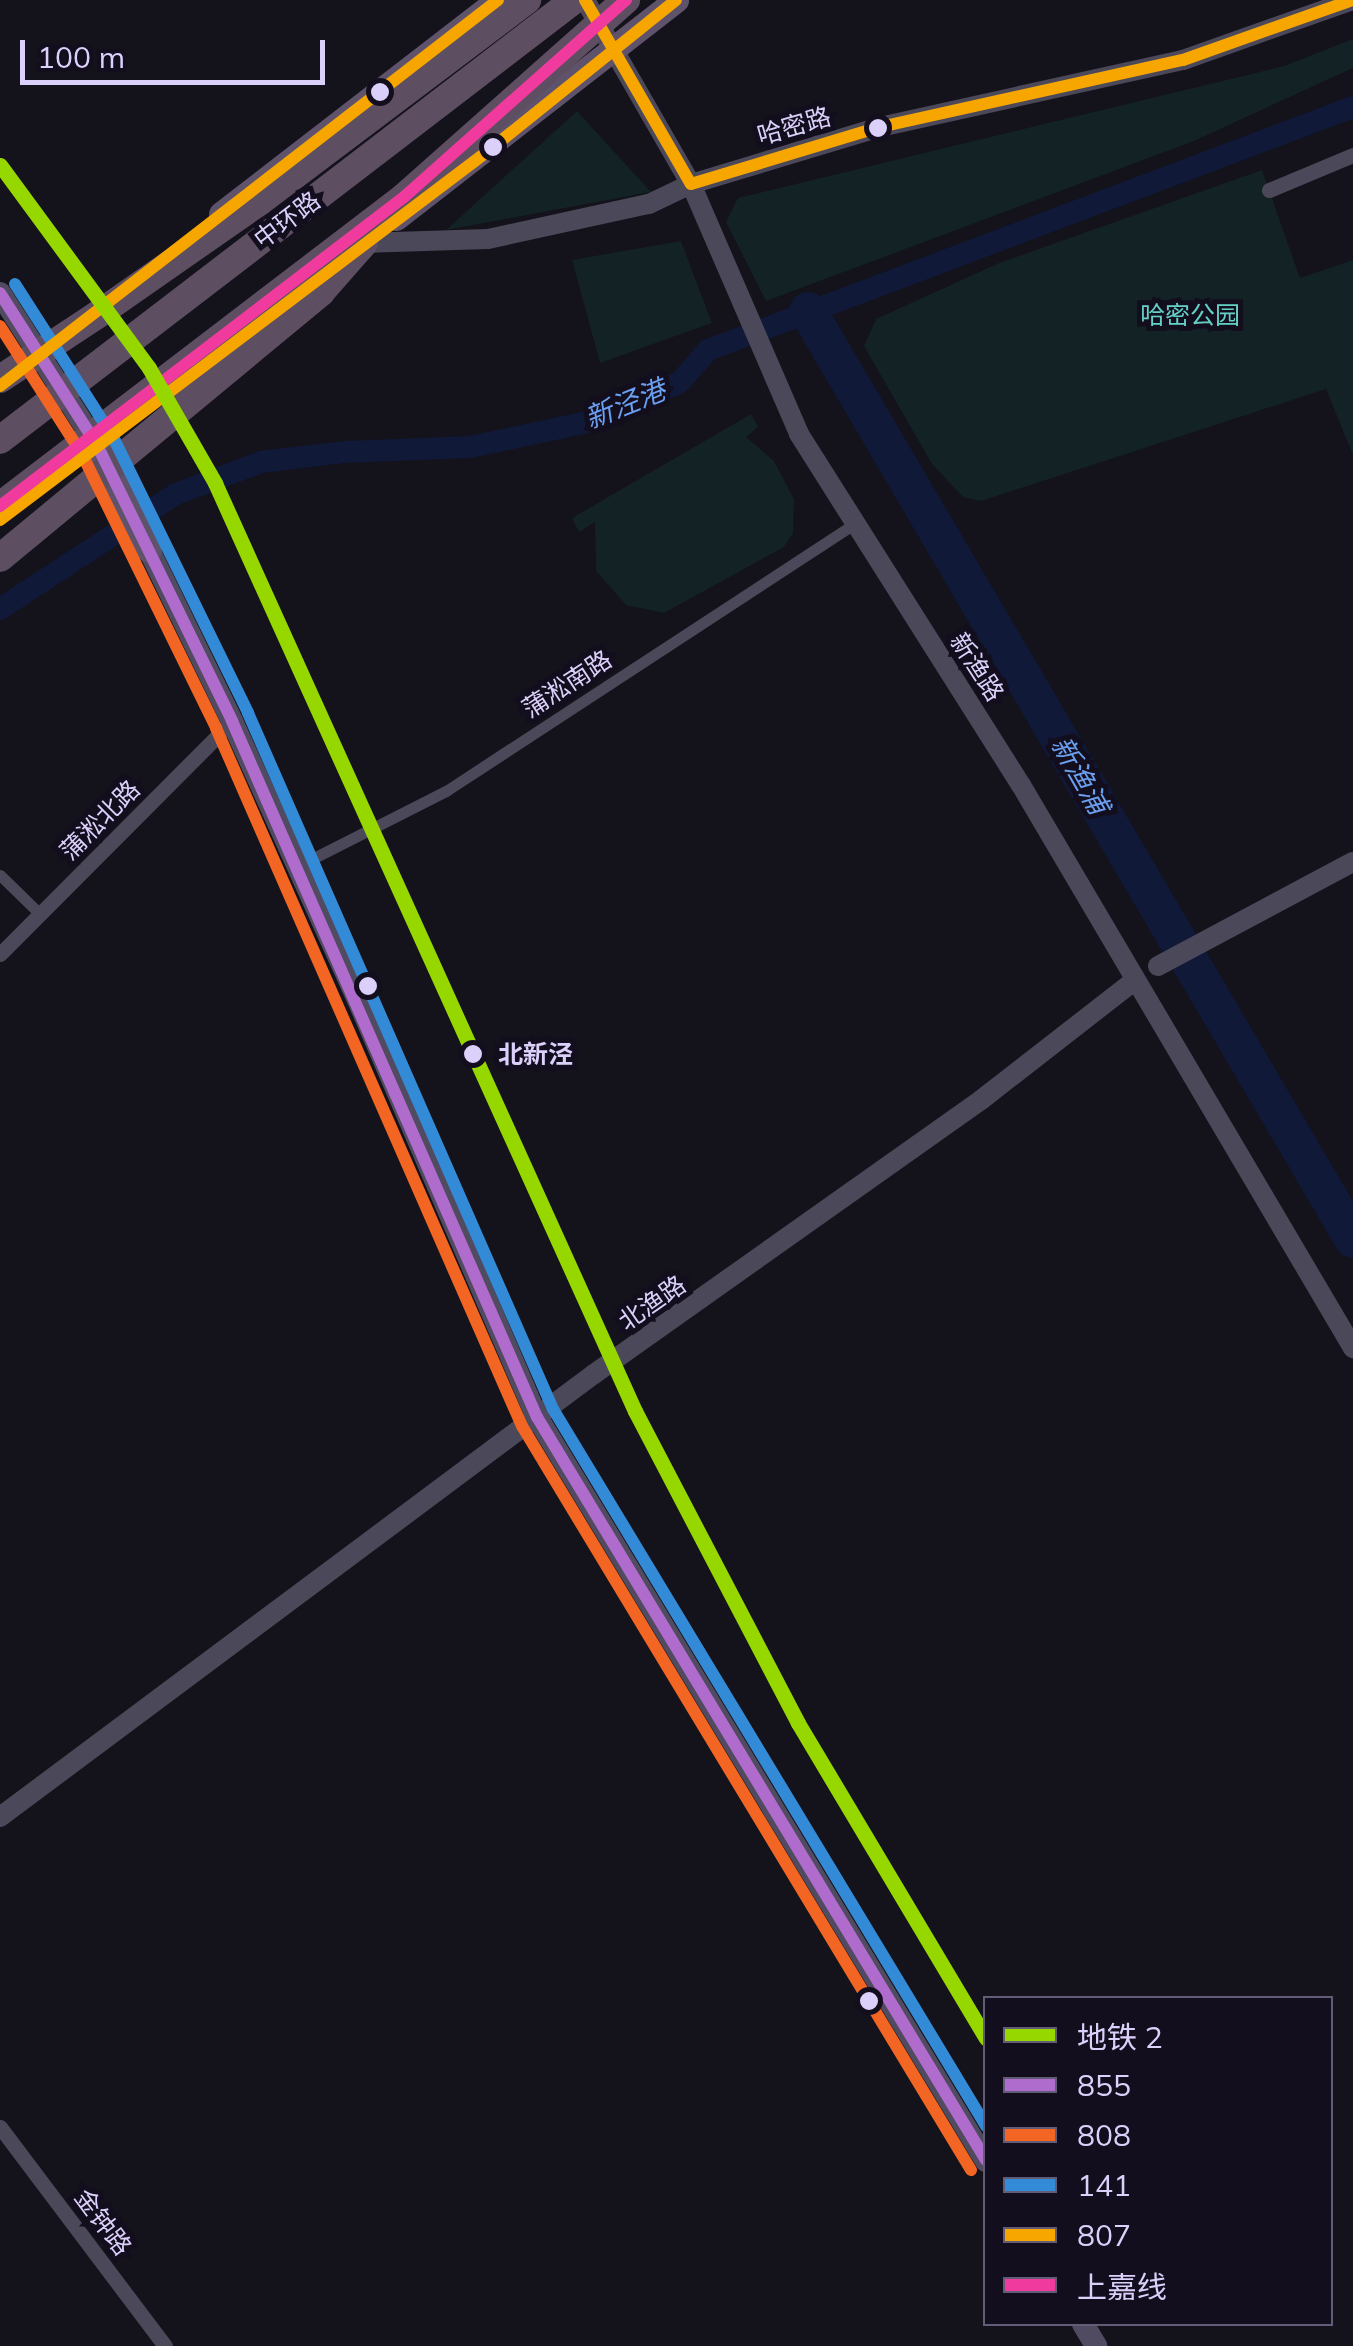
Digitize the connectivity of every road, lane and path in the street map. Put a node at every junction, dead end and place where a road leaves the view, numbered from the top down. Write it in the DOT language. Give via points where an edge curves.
graph roads {
  1 [pos="498,0"];
  2 [pos="528,0"];
  3 [pos="574,0"];
  4 [pos="584,0"];
  5 [pos="626,0"];
  6 [pos="676,0"];
  7 [pos="1352,0"];
  8 [pos="614,50"];
  9 [pos="1353,156"];
  10 [pos="691,184"];
  11 [pos="1269,190"];
  12 [pos="404,197"];
  13 [pos="362,243"];
  14 [pos="0,292"];
  15 [pos="39,355"];
  16 [pos="0,382"];
  17 [pos="0,440"];
  18 [pos="96,445"];
  19 [pos="0,506"];
  20 [pos="0,520"];
  21 [pos="854,525"];
  22 [pos="150,550"];
  23 [pos="0,558"];
  24 [pos="232,721"];
  25 [pos="1353,862"];
  26 [pos="296,867"];
  27 [pos="0,875"];
  28 [pos="40,914"];
  29 [pos="0,954"];
  30 [pos="1158,966"];
  31 [pos="1134,981"];
  32 [pos="1353,1348"];
  33 [pos="537,1417"];
  34 [pos="0,1817"];
  35 [pos="0,2127"];
  36 [pos="983,2156"];
  37 [pos="166,2346"];
  1 -- 15 [label="main road"];
  2 -- 16 [label="highway, bridge" via="259,202"];
  3 -- 17 [label="highway, 中环路, bridge"];
  4 -- 8 [label="street, 新渔路"];
  5 -- 12 [label="highway, 中环路, bridge"];
  6 -- 8 [label="main road"];
  7 -- 10 [label="street, 哈密路" via="1183,60 880,127"];
  8 -- 10 [label="street, 新渔路"];
  8 -- 13 [label="main road"];
  9 -- 11 [label="street"];
  10 -- 13 [label="street, 哈密路" via="649,204 488,239"];
  10 -- 21 [label="street, 新渔路" via="799,434"];
  12 -- 19 [label="highway, 中环路, bridge"];
  12 -- 23 [label="highway, bridge" via="321,292"];
  13 -- 18 [label="main road"];
  14 -- 15 [label="main road"];
  15 -- 16 [label="main road"];
  15 -- 18 [label="main road"];
  18 -- 20 [label="main road"];
  18 -- 22 [label="main road"];
  21 -- 26 [label="street, 蒲淞南路" via="446,792"];
  21 -- 31 [label="street, 新渔路" via="1021,785"];
  22 -- 24 [label="main road"];
  24 -- 26 [label="main road"];
  24 -- 28 [label="street, 蒲淞北路"];
  25 -- 30 [label="street, 北渔路"];
  26 -- 33 [label="main road"];
  27 -- 28 [label="street"];
  28 -- 29 [label="street, 蒲淞北路"];
  30 -- 31 [label="street, 北渔路"];
  31 -- 32 [label="street, 新渔路"];
  31 -- 33 [label="street, 北渔路" via="981,1100"];
  33 -- 34 [label="street, 北渔路"];
  33 -- 36 [label="main road"];
  35 -- 37 [label="street, 金钟路"];
}
